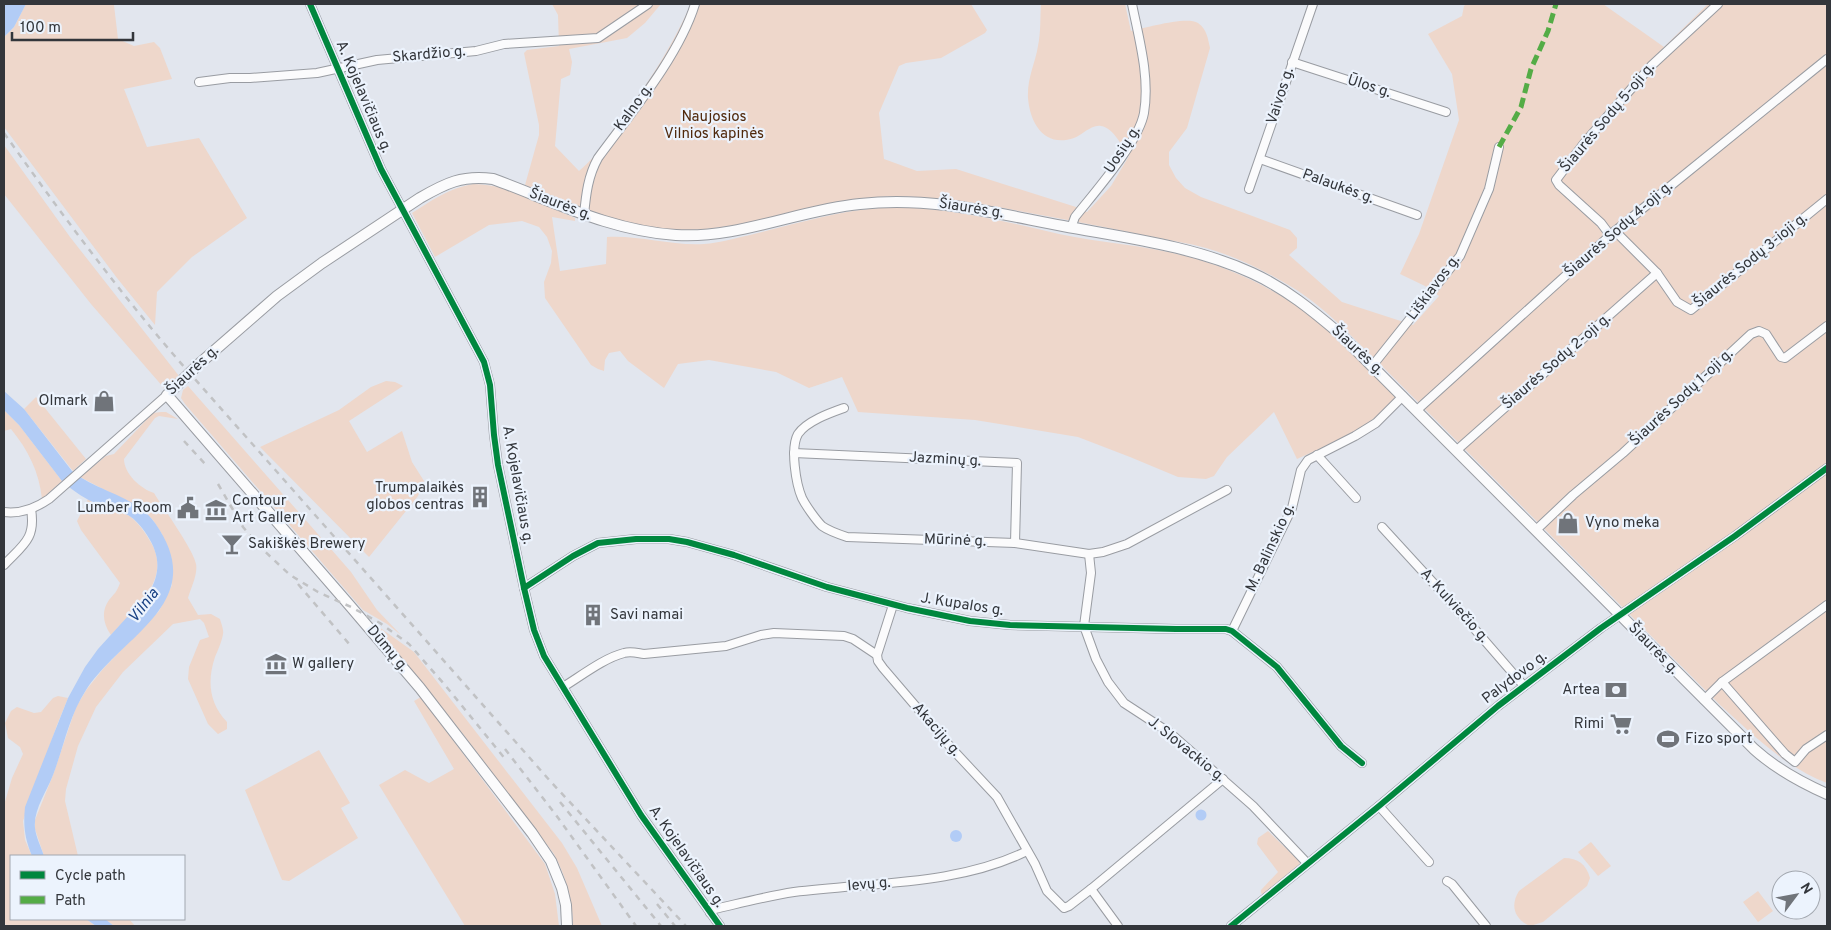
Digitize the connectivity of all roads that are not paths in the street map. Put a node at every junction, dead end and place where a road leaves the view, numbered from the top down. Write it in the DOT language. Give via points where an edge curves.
graph roads {
  1 [pos="310,4"];
  2 [pos="648,4"];
  3 [pos="695,4"];
  4 [pos="1132,4"];
  5 [pos="1313,4"];
  6 [pos="1718,4"];
  7 [pos="1827,59"];
  8 [pos="1292,62"];
  9 [pos="338,69"];
  10 [pos="200,82"];
  11 [pos="1446,112"];
  12 [pos="1498,147"];
  13 [pos="1260,159"];
  14 [pos="1249,189"];
  15 [pos="1827,199"];
  16 [pos="402,209"];
  17 [pos="584,215"];
  18 [pos="1416,215"];
  19 [pos="1071,228"];
  20 [pos="1613,233"];
  21 [pos="1657,274"];
  22 [pos="1827,326"];
  23 [pos="1373,365"];
  24 [pos="167,395"];
  25 [pos="1403,396"];
  26 [pos="844,408"];
  27 [pos="1417,410"];
  28 [pos="1457,450"];
  29 [pos="794,453"];
  30 [pos="1317,455"];
  31 [pos="1827,468"];
  32 [pos="1227,490"];
  33 [pos="1356,498"];
  34 [pos="30,509"];
  35 [pos="4,512"];
  36 [pos="1382,527"];
  37 [pos="1536,530"];
  38 [pos="1015,543"];
  39 [pos="1089,554"];
  40 [pos="4,565"];
  41 [pos="524,588"];
  42 [pos="893,605"];
  43 [pos="1827,605"];
  44 [pos="1620,615"];
  45 [pos="1084,626"];
  46 [pos="1232,631"];
  47 [pos="877,656"];
  48 [pos="1722,682"];
  49 [pos="1524,686"];
  50 [pos="564,687"];
  51 [pos="1704,700"];
  52 [pos="1827,735"];
  53 [pos="1795,762"];
  54 [pos="1362,763"];
  55 [pos="1789,775"];
  56 [pos="1222,779"];
  57 [pos="1827,794"];
  58 [pos="1379,806"];
  59 [pos="1027,851"];
  60 [pos="1429,862"];
  61 [pos="1307,863"];
  62 [pos="1447,881"];
  63 [pos="1091,889"];
  64 [pos="710,913"];
  65 [pos="567,926"];
  66 [pos="720,926"];
  67 [pos="1118,926"];
  68 [pos="1231,926"];
  69 [pos="1486,926"];
  1 -- 9 [label="street, A. Kojelavičiaus g."];
  2 -- 9 [label="street, Skardžio g." via="598,38 504,44 377,60"];
  3 -- 17 [label="street, Kalno g." via="659,74 592,169"];
  4 -- 19 [label="street, Uosių g." via="1145,71 1144,114 1131,143 1075,217"];
  5 -- 8 [label="street, Vaivos g."];
  6 -- 20 [label="street, Šiaurės Sodų 5-oji g." via="1651,66 1556,180"];
  7 -- 20 [label="street, Šiaurės Sodų 4-oji g."];
  8 -- 11 [label="street, Ūlos g."];
  8 -- 13 [label="street, Vaivos g."];
  9 -- 10 [label="street, Skardžio g."];
  9 -- 16 [label="street, A. Kojelavičiaus g."];
  12 -- 23 [label="street, Liškiavos g." via="1489,190 1460,256"];
  13 -- 14 [label="street, Vaivos g."];
  13 -- 18 [label="street, Palaukės g."];
  15 -- 21 [label="street, Šiaurės Sodų 3-ioji g." via="1691,310 1677,302"];
  16 -- 17 [label="main road, Šiaurės g." via="452,181 481,178 493,179"];
  16 -- 24 [label="main road, Šiaurės g." via="277,296"];
  16 -- 41 [label="street, A. Kojelavičiaus g." via="488,374 497,459"];
  17 -- 19 [label="main road, Šiaurės g." via="630,229 698,235 859,204 922,202"];
  19 -- 23 [label="main road, Šiaurės g." via="1195,252 1255,274 1310,308"];
  20 -- 21 [label="street, Šiaurės Sodų 3-ioji g."];
  20 -- 27 [label="street, Šiaurės Sodų 4-oji g."];
  21 -- 28 [label="street, Šiaurės Sodų 2-oji g."];
  22 -- 37 [label="street, Šiaurės Sodų 1-oji g." via="1785,358 1781,357 1766,334 1758,330 1752,334"];
  23 -- 25 [label="main road, Šiaurės g."];
  24 -- 34 [label="street, Šiaurės g." via="57,492"];
  24 -- 65 [label="main road, Dūmų g." via="420,688 532,833 551,861 562,888"];
  25 -- 27 [label="main road, Šiaurės g."];
  25 -- 30 [label="street, M. Balinskio g." via="1376,424"];
  26 -- 29 [label="street, Mūrinė g." via="801,431"];
  27 -- 28 [label="main road, Šiaurės g."];
  28 -- 37 [label="main road, Šiaurės g."];
  29 -- 38 [label="street, Mūrinė g." via="802,498 822,525 831,531 855,538"];
  29 -- 38 [label="street, Jazminų g." via="1016,463"];
  30 -- 33 [label="street"];
  30 -- 46 [label="street, M. Balinskio g." via="1308,460 1301,470 1292,508"];
  31 -- 44 [label="street, Palydovo g."];
  32 -- 39 [label="street, Mūrinė g." via="1127,544"];
  34 -- 35 [label="street"];
  34 -- 40 [label="street" via="30,538"];
  36 -- 49 [label="street, A. Kulviečio g."];
  37 -- 44 [label="main road, Šiaurės g."];
  38 -- 39 [label="street, Mūrinė g."];
  39 -- 45 [label="street" via="1091,573"];
  41 -- 42 [label="street, J. Kupalos g." via="598,543 669,539 734,555 827,587"];
  41 -- 50 [label="street, A. Kojelavičiaus g." via="539,645"];
  42 -- 45 [label="street, J. Kupalos g." via="992,624"];
  42 -- 47 [label="street"];
  43 -- 48 [label="street"];
  44 -- 49 [label="street, Palydovo g."];
  44 -- 51 [label="main road, Šiaurės g."];
  45 -- 46 [label="street, J. Kupalos g."];
  45 -- 56 [label="street, J. Slovackio g." via="1096,659 1124,703 1163,728"];
  46 -- 54 [label="street" via="1277,667 1341,746"];
  47 -- 50 [label="street, Akacijų g." via="854,639 844,636 774,633 726,646 622,653"];
  47 -- 59 [label="street, Akacijų g." via="883,668 997,797"];
  48 -- 51 [label="street"];
  48 -- 53 [label="street"];
  49 -- 58 [label="street, Palydovo g."];
  50 -- 64 [label="street, A. Kojelavičiaus g." via="641,815"];
  51 -- 55 [label="main road, Šiaurės g." via="1758,753"];
  52 -- 53 [label="street" via="1806,749"];
  53 -- 55 [label="street"];
  55 -- 57 [label="main road, Šiaurės g."];
  56 -- 61 [label="street, J. Slovackio g."];
  56 -- 63 [label="street, Akacijų g."];
  58 -- 60 [label="street"];
  58 -- 61 [label="street, Palydovo g."];
  59 -- 63 [label="street, Akacijų g." via="1047,891 1062,907 1069,906"];
  59 -- 64 [label="street, Ievų g." via="972,870 910,882 793,892 715,909"];
  61 -- 68 [label="street, Palydovo g."];
  62 -- 69 [label="street"];
  63 -- 67 [label="street"];
  64 -- 66 [label="street, A. Kojelavičiaus g."];
}
